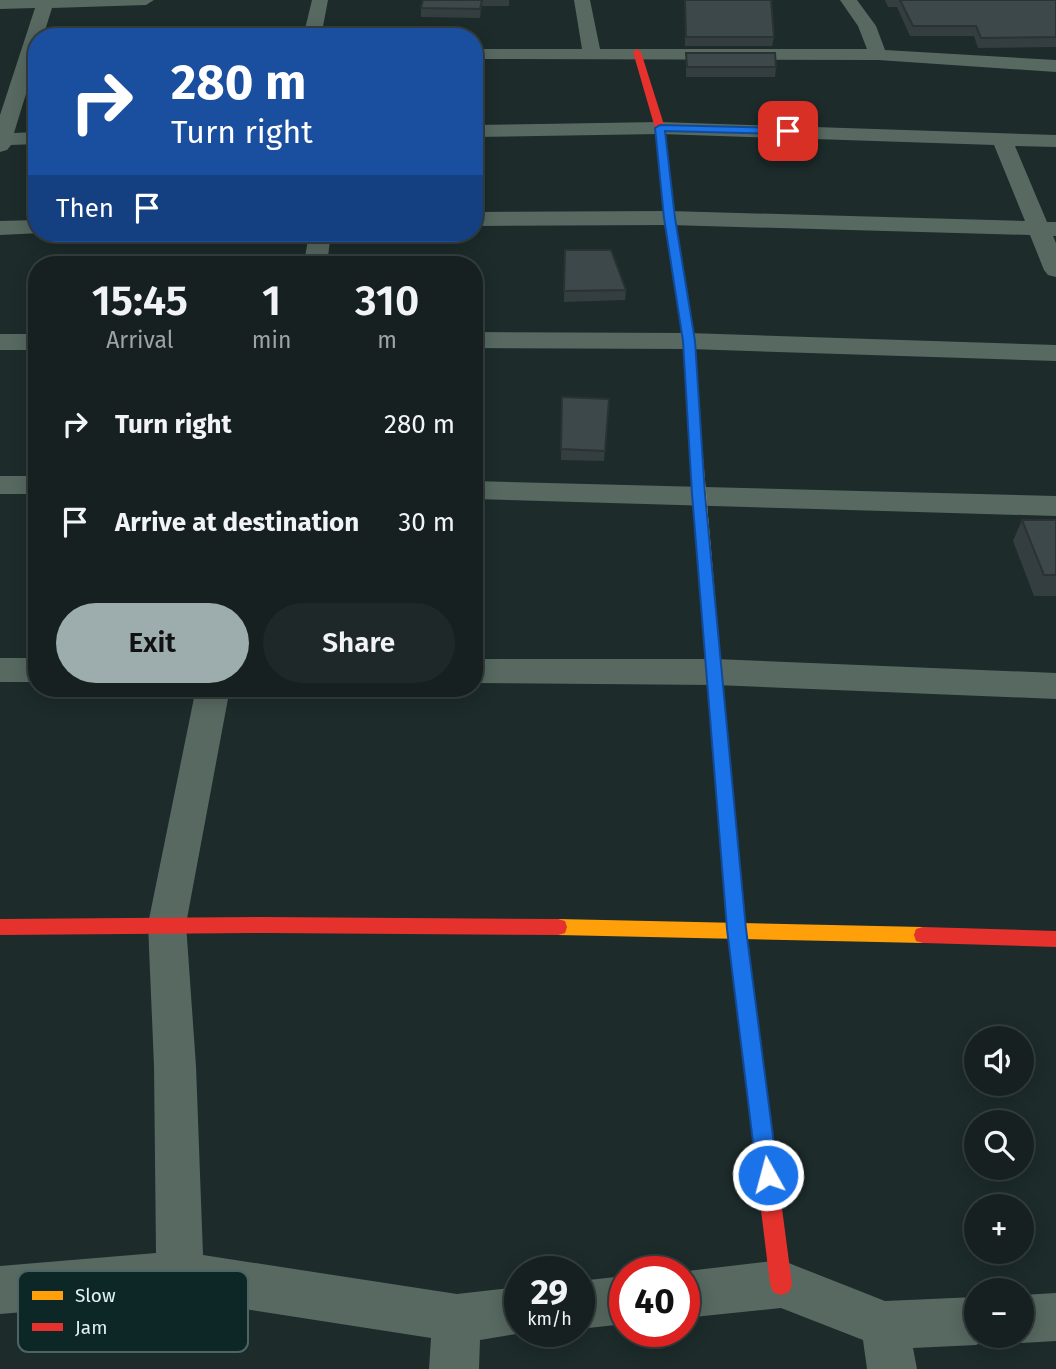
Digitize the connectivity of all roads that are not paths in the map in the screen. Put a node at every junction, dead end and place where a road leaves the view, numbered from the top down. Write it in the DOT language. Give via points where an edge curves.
graph roads {
  1 [pos="146,0"];
  2 [pos="320,0"];
  3 [pos="582,0"];
  4 [pos="848,0"];
  5 [pos="46,2"];
  6 [pos="0,4"];
  7 [pos="40,28"];
  8 [pos="314,28"];
  9 [pos="592,52"];
  10 [pos="637,52"];
  11 [pos="483,54"];
  12 [pos="878,55"];
  13 [pos="28,65"];
  14 [pos="0,66"];
  15 [pos="1056,66"];
  16 [pos="28,73"];
  17 [pos="660,128"];
  18 [pos="483,131"];
  19 [pos="28,139"];
  20 [pos="1002,139"];
  21 [pos="1,141"];
  22 [pos="1056,141"];
  23 [pos="669,218"];
  24 [pos="483,219"];
  25 [pos="28,227"];
  26 [pos="0,228"];
  27 [pos="1047,229"];
  28 [pos="1056,270"];
  29 [pos="483,340"];
  30 [pos="689,341"];
  31 [pos="0,342"];
  32 [pos="28,342"];
  33 [pos="1056,353"];
  34 [pos="0,485"];
  35 [pos="28,485"];
  36 [pos="483,490"];
  37 [pos="698,494"];
  38 [pos="1056,506"];
  39 [pos="0,670"];
  40 [pos="28,670"];
  41 [pos="483,670"];
  42 [pos="715,672"];
  43 [pos="1056,685"];
  44 [pos="211,697"];
  45 [pos="167,924"];
  46 [pos="0,927"];
  47 [pos="736,929"];
  48 [pos="1056,939"];
  49 [pos="180,1271"];
  50 [pos="781,1284"];
  51 [pos="248,1286"];
  52 [pos="18,1288"];
  53 [pos="0,1290"];
  54 [pos="700,1292"];
  55 [pos="504,1313"];
  56 [pos="1056,1317"];
  57 [pos="457,1318"];
  58 [pos="1034,1318"];
  59 [pos="964,1325"];
  60 [pos="889,1347"];
  61 [pos="454,1369"];
  1 -- 5 [label="street"];
  2 -- 8 [label="street"];
  3 -- 9 [label="street"];
  4 -- 12 [label="street" via="867,26"];
  5 -- 6 [label="street"];
  5 -- 7 [label="street"];
  9 -- 10 [label="street"];
  9 -- 11 [label="street"];
  10 -- 12 [label="street"];
  10 -- 17 [label="street"];
  12 -- 15 [label="street"];
  13 -- 14 [label="street"];
  16 -- 21 [label="street"];
  17 -- 18 [label="street"];
  17 -- 20 [label="street"];
  17 -- 23 [label="street"];
  19 -- 21 [label="street"];
  20 -- 22 [label="street"];
  20 -- 27 [label="street"];
  23 -- 24 [label="street"];
  23 -- 27 [label="street"];
  23 -- 30 [label="street"];
  25 -- 26 [label="street"];
  27 -- 28 [label="street"];
  29 -- 30 [label="street"];
  30 -- 33 [label="street"];
  30 -- 37 [label="street"];
  31 -- 32 [label="street"];
  34 -- 35 [label="street"];
  36 -- 37 [label="street"];
  37 -- 38 [label="street"];
  37 -- 42 [label="street"];
  39 -- 40 [label="street"];
  41 -- 42 [label="street"];
  42 -- 43 [label="street"];
  42 -- 47 [label="street"];
  44 -- 45 [label="street"];
  45 -- 46 [label="street"];
  45 -- 47 [label="street"];
  45 -- 49 [label="street"];
  47 -- 48 [label="street"];
  47 -- 50 [label="street"];
  50 -- 54 [label="street"];
  50 -- 60 [label="street"];
  51 -- 57 [label="street"];
  52 -- 53 [label="street"];
  55 -- 57 [label="street"];
  56 -- 58 [label="street"];
  57 -- 61 [label="street"];
  59 -- 60 [label="street"];
}
